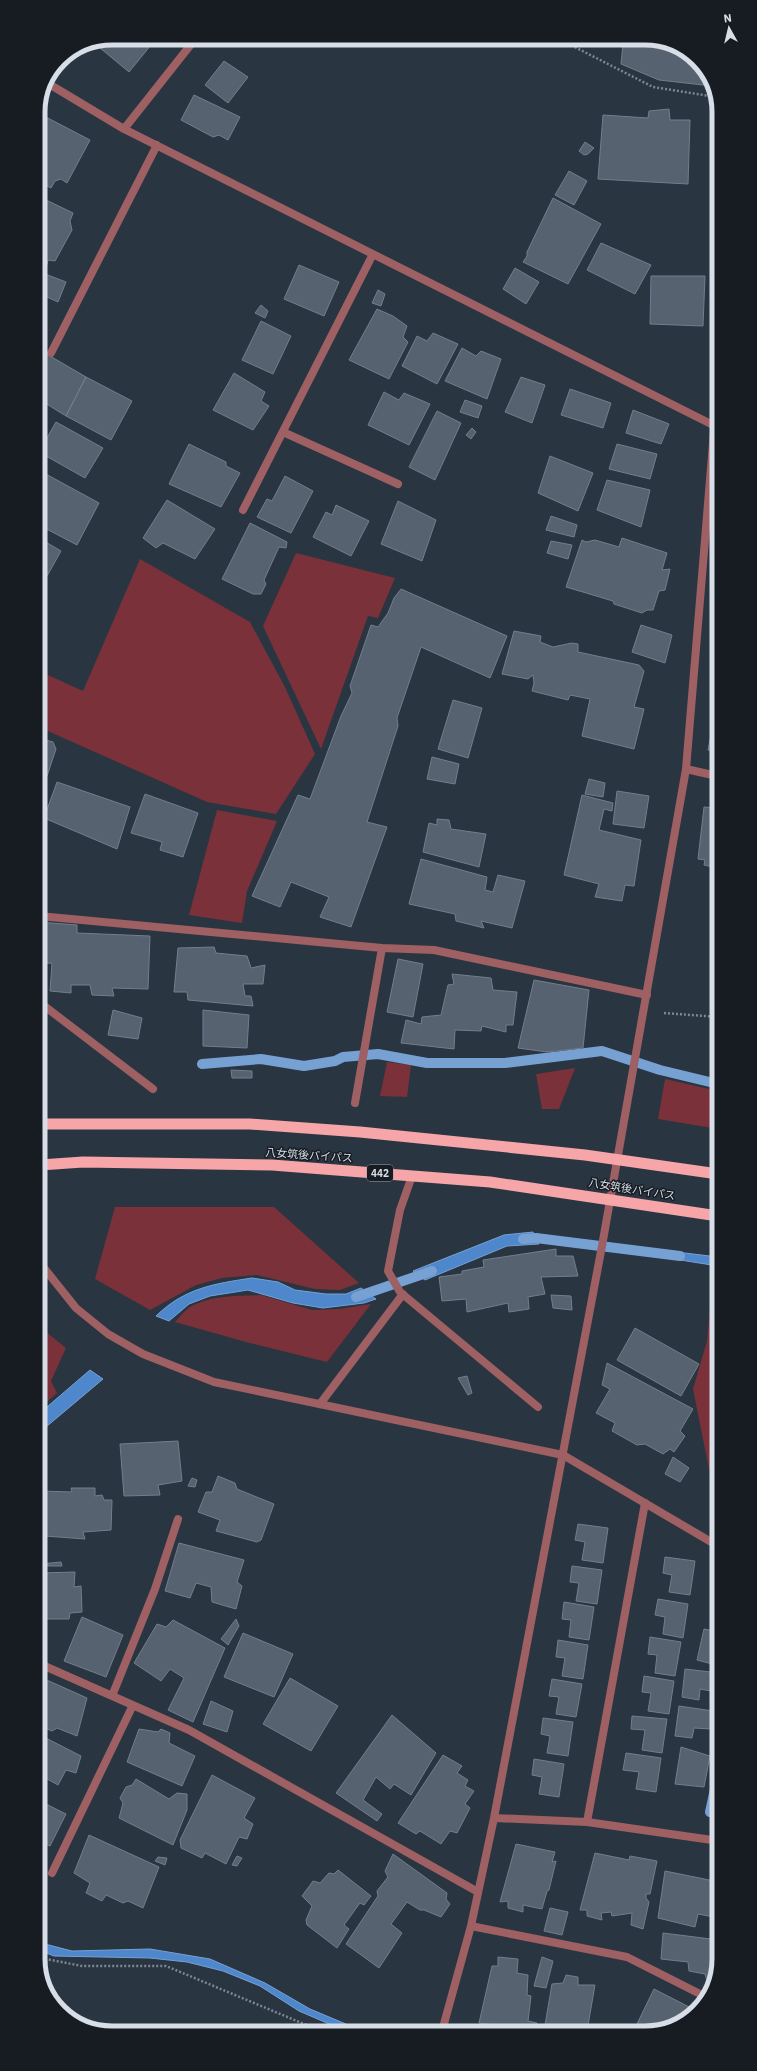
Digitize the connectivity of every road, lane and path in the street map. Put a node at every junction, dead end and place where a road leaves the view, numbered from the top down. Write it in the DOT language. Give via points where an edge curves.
graph roads {
  1 [pos="190,45"];
  2 [pos="571,45"];
  3 [pos="51,85"];
  4 [pos="710,96"];
  5 [pos="124,129"];
  6 [pos="156,145"];
  7 [pos="373,254"];
  8 [pos="51,353"];
  9 [pos="712,425"];
  10 [pos="283,432"];
  11 [pos="712,473"];
  12 [pos="398,484"];
  13 [pos="243,510"];
  14 [pos="686,769"];
  15 [pos="712,775"];
  16 [pos="45,917"];
  17 [pos="382,948"];
  18 [pos="646,995"];
  19 [pos="45,1007"];
  20 [pos="644,1012"];
  21 [pos="712,1017"];
  22 [pos="153,1089"];
  23 [pos="355,1103"];
  24 [pos="45,1124"];
  25 [pos="617,1161"];
  26 [pos="45,1165"];
  27 [pos="712,1173"];
  28 [pos="412,1176"];
  29 [pos="610,1200"];
  30 [pos="712,1215"];
  31 [pos="45,1270"];
  32 [pos="403,1294"];
  33 [pos="320,1404"];
  34 [pos="538,1407"];
  35 [pos="563,1455"];
  36 [pos="645,1503"];
  37 [pos="178,1519"];
  38 [pos="712,1542"];
  39 [pos="45,1666"];
  40 [pos="112,1696"];
  41 [pos="133,1705"];
  42 [pos="494,1818"];
  43 [pos="587,1822"];
  44 [pos="712,1840"];
  45 [pos="52,1873"];
  46 [pos="478,1892"];
  47 [pos="471,1926"];
  48 [pos="45,1959"];
  49 [pos="702,1994"];
  50 [pos="310,2026"];
  51 [pos="443,2026"];
  1 -- 5 [label="street"];
  2 -- 4 [label="path" via="653,87"];
  3 -- 5 [label="street"];
  5 -- 6 [label="street"];
  6 -- 7 [label="street"];
  6 -- 8 [label="street"];
  7 -- 9 [label="street"];
  7 -- 10 [label="street"];
  10 -- 12 [label="street"];
  10 -- 13 [label="street"];
  11 -- 14 [label="street"];
  14 -- 15 [label="street"];
  14 -- 18 [label="street"];
  16 -- 17 [label="street"];
  17 -- 18 [label="street" via="434,950"];
  17 -- 23 [label="street"];
  18 -- 20 [label="street"];
  19 -- 22 [label="street"];
  20 -- 21 [label="path"];
  20 -- 25 [label="street"];
  24 -- 25 [label="highway" via="250,1124 360,1132"];
  25 -- 27 [label="highway"];
  25 -- 29 [label="street"];
  26 -- 28 [label="highway, 八女筑後バイパス / 442" via="83,1162 272,1165"];
  28 -- 29 [label="highway, 八女筑後バイパス / 442" via="490,1182"];
  28 -- 32 [label="street" via="400,1210 388,1271"];
  29 -- 30 [label="highway, 八女筑後バイパス / 442"];
  29 -- 35 [label="street"];
  31 -- 33 [label="street" via="76,1308 108,1334 143,1354 214,1382"];
  32 -- 33 [label="street"];
  32 -- 34 [label="street"];
  33 -- 35 [label="street"];
  35 -- 36 [label="street"];
  35 -- 42 [label="street"];
  36 -- 38 [label="street"];
  36 -- 43 [label="street"];
  37 -- 40 [label="street"];
  39 -- 40 [label="street"];
  40 -- 41 [label="street"];
  41 -- 45 [label="street"];
  41 -- 46 [label="street" via="189,1730"];
  42 -- 43 [label="street"];
  42 -- 46 [label="street"];
  43 -- 44 [label="street"];
  46 -- 47 [label="street"];
  47 -- 49 [label="street" via="627,1958"];
  47 -- 51 [label="street"];
  48 -- 50 [label="path" via="82,1966 166,1966"];
}
